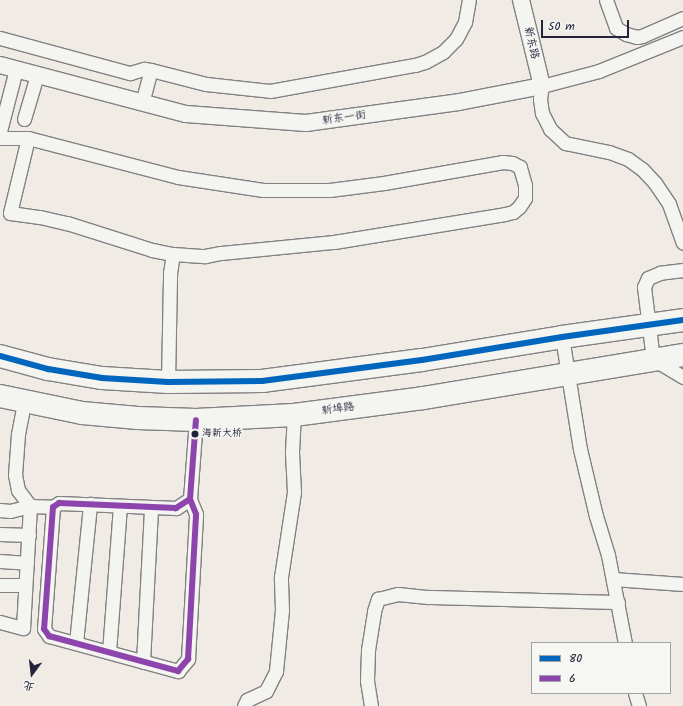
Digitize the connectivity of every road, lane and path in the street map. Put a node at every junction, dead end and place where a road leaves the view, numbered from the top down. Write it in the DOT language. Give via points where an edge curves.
graph roads {
  1 [pos="469,0"];
  2 [pos="521,0"];
  3 [pos="606,0"];
  4 [pos="683,18"];
  5 [pos="683,37"];
  6 [pos="0,38"];
  7 [pos="0,65"];
  8 [pos="16,69"];
  9 [pos="150,70"];
  10 [pos="37,75"];
  11 [pos="542,86"];
  12 [pos="142,103"];
  13 [pos="24,119"];
  14 [pos="0,131"];
  15 [pos="0,138"];
  16 [pos="28,138"];
  17 [pos="5,212"];
  18 [pos="683,243"];
  19 [pos="173,254"];
  20 [pos="683,270"];
  21 [pos="683,320"];
  22 [pos="652,325"];
  23 [pos="562,337"];
  24 [pos="679,355"];
  25 [pos="0,356"];
  26 [pos="653,359"];
  27 [pos="569,374"];
  28 [pos="683,377"];
  29 [pos="168,382"];
  30 [pos="0,396"];
  31 [pos="24,402"];
  32 [pos="294,415"];
  33 [pos="196,420"];
  34 [pos="190,499"];
  35 [pos="90,504"];
  36 [pos="30,506"];
  37 [pos="120,506"];
  38 [pos="53,507"];
  39 [pos="151,507"];
  40 [pos="0,510"];
  41 [pos="0,534"];
  42 [pos="28,535"];
  43 [pos="0,561"];
  44 [pos="27,563"];
  45 [pos="613,579"];
  46 [pos="683,584"];
  47 [pos="0,585"];
  48 [pos="26,585"];
  49 [pos="618,602"];
  50 [pos="0,622"];
  51 [pos="626,642"];
  52 [pos="76,643"];
  53 [pos="109,652"];
  54 [pos="143,662"];
  55 [pos="635,694"];
  56 [pos="244,706"];
  57 [pos="371,706"];
  58 [pos="639,706"];
  1 -- 9 [label="street" via="465,22 453,43 435,57 416,66 270,91 206,84"];
  2 -- 11 [label="street, 新东路"];
  3 -- 4 [label="street" via="616,28 637,37"];
  5 -- 11 [label="street, 新东一街" via="599,71"];
  6 -- 9 [label="street" via="130,73"];
  7 -- 8 [label="street, 新东一街"];
  8 -- 10 [label="street, 新东一街"];
  8 -- 14 [label="street"];
  9 -- 12 [label="street"];
  10 -- 12 [label="street, 新东一街"];
  10 -- 13 [label="street"];
  11 -- 12 [label="street, 新东一街" via="459,102 306,123 186,114"];
  11 -- 18 [label="street" via="542,113 550,129 565,143 609,152 628,159 642,169 669,204"];
  15 -- 16 [label="street"];
  16 -- 17 [label="street"];
  16 -- 19 [label="street" via="178,178 263,190 329,190 503,162 520,167 525,185 525,198 519,207 505,214 334,242 205,256"];
  17 -- 19 [label="street" via="67,223 152,250"];
  19 -- 29 [label="street" via="170,273"];
  20 -- 22 [label="street" via="660,273 648,278 644,287"];
  21 -- 22 [label="highway"];
  22 -- 23 [label="highway"];
  22 -- 26 [label="street"];
  23 -- 27 [label="street"];
  23 -- 29 [label="highway" via="422,360 262,381"];
  24 -- 26 [label="highway, 新埠路"];
  25 -- 29 [label="highway" via="76,375 137,382"];
  26 -- 27 [label="highway, 新埠路"];
  26 -- 28 [label="street"];
  27 -- 32 [label="highway, 新埠路" via="423,398"];
  27 -- 45 [label="street" via="580,449"];
  30 -- 31 [label="highway, 新埠路"];
  31 -- 33 [label="highway, 新埠路" via="82,413"];
  31 -- 36 [label="street" via="18,434 15,475 18,490"];
  32 -- 33 [label="highway, 新埠路"];
  32 -- 56 [label="street" via="294,492 281,578 282,610 276,671 266,691 247,700"];
  33 -- 34 [label="street"];
  34 -- 39 [label="street" via="176,508"];
  34 -- 54 [label="street" via="196,514 188,659 178,671"];
  35 -- 37 [label="street"];
  35 -- 38 [label="street" via="59,503"];
  35 -- 52 [label="street"];
  36 -- 38 [label="street"];
  36 -- 40 [label="street" via="10,511"];
  36 -- 42 [label="street"];
  37 -- 39 [label="street"];
  37 -- 53 [label="street"];
  38 -- 52 [label="street" via="44,629 49,636"];
  39 -- 54 [label="street"];
  41 -- 42 [label="street"];
  42 -- 44 [label="street"];
  43 -- 44 [label="street"];
  44 -- 48 [label="street"];
  45 -- 46 [label="street"];
  45 -- 49 [label="street"];
  47 -- 48 [label="street"];
  48 -- 50 [label="street" via="23,628"];
  49 -- 51 [label="street"];
  49 -- 57 [label="street" via="398,594 378,599 368,650 367,680"];
  52 -- 53 [label="street"];
  53 -- 54 [label="street"];
  55 -- 58 [label="street"];
}
